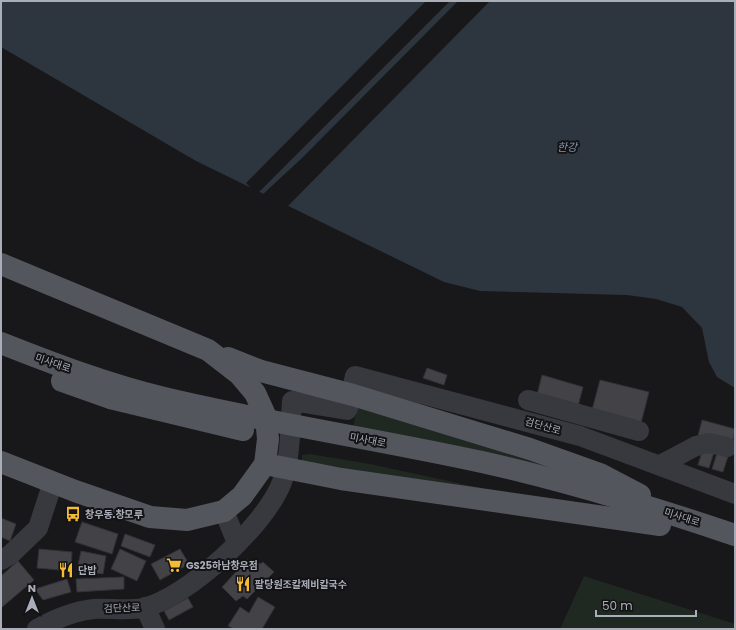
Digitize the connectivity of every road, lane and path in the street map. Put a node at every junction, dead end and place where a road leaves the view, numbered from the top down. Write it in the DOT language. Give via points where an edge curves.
graph roads {
  1 [pos="1,264"];
  2 [pos="1,275"];
  3 [pos="1,343"];
  4 [pos="170,344"];
  5 [pos="208,350"];
  6 [pos="1,359"];
  7 [pos="239,374"];
  8 [pos="353,384"];
  9 [pos="528,400"];
  10 [pos="348,405"];
  11 [pos="210,415"];
  12 [pos="587,417"];
  13 [pos="639,432"];
  14 [pos="580,436"];
  15 [pos="727,447"];
  16 [pos="1,462"];
  17 [pos="660,465"];
  18 [pos="275,466"];
  19 [pos="53,482"];
  20 [pos="735,494"];
  21 [pos="116,505"];
  22 [pos="224,511"];
  23 [pos="668,520"];
  24 [pos="735,535"];
  25 [pos="237,543"];
  26 [pos="735,550"];
  27 [pos="1,560"];
  28 [pos="144,607"];
  29 [pos="37,629"];
  30 [pos="155,629"];
  1 -- 5 [label="main road"];
  2 -- 4 [label="main road" via="128,324"];
  3 -- 11 [label="main road, 미사대로" via="41,359"];
  4 -- 7 [label="main road" via="205,357"];
  4 -- 21 [label="main road" via="217,372 239,390 253,413 258,431 259,447 255,460 249,475 233,492 205,509 185,511"];
  5 -- 7 [label="main road"];
  5 -- 23 [label="main road" via="261,372 360,397 530,449 600,474"];
  6 -- 11 [label="main road, 미사대로" via="110,398"];
  7 -- 18 [label="main road" via="255,393 266,417 268,439"];
  8 -- 14 [label="street, 검단산로" via="355,376"];
  9 -- 12 [label="street"];
  10 -- 18 [label="street, 검단산로" via="348,410 292,401"];
  11 -- 23 [label="main road, 미사대로" via="307,435 482,462 575,486"];
  12 -- 13 [label="street"];
  12 -- 14 [label="street"];
  14 -- 17 [label="street, 검단산로"];
  15 -- 17 [label="street" via="710,443 696,446"];
  16 -- 19 [label="main road"];
  17 -- 20 [label="street, 검단산로"];
  18 -- 22 [label="main road"];
  18 -- 23 [label="main road" via="511,504"];
  18 -- 25 [label="street, 검단산로" via="281,483 256,523"];
  19 -- 21 [label="main road"];
  19 -- 27 [label="street" via="38,528 10,555"];
  21 -- 22 [label="main road" via="150,517 187,520"];
  22 -- 25 [label="street"];
  23 -- 24 [label="main road, 미사대로"];
  23 -- 26 [label="main road, 미사대로"];
  25 -- 28 [label="street, 검단산로" via="213,566 185,586 157,603"];
  28 -- 29 [label="street, 검단산로" via="80,611 52,620"];
  28 -- 30 [label="street"];
}
